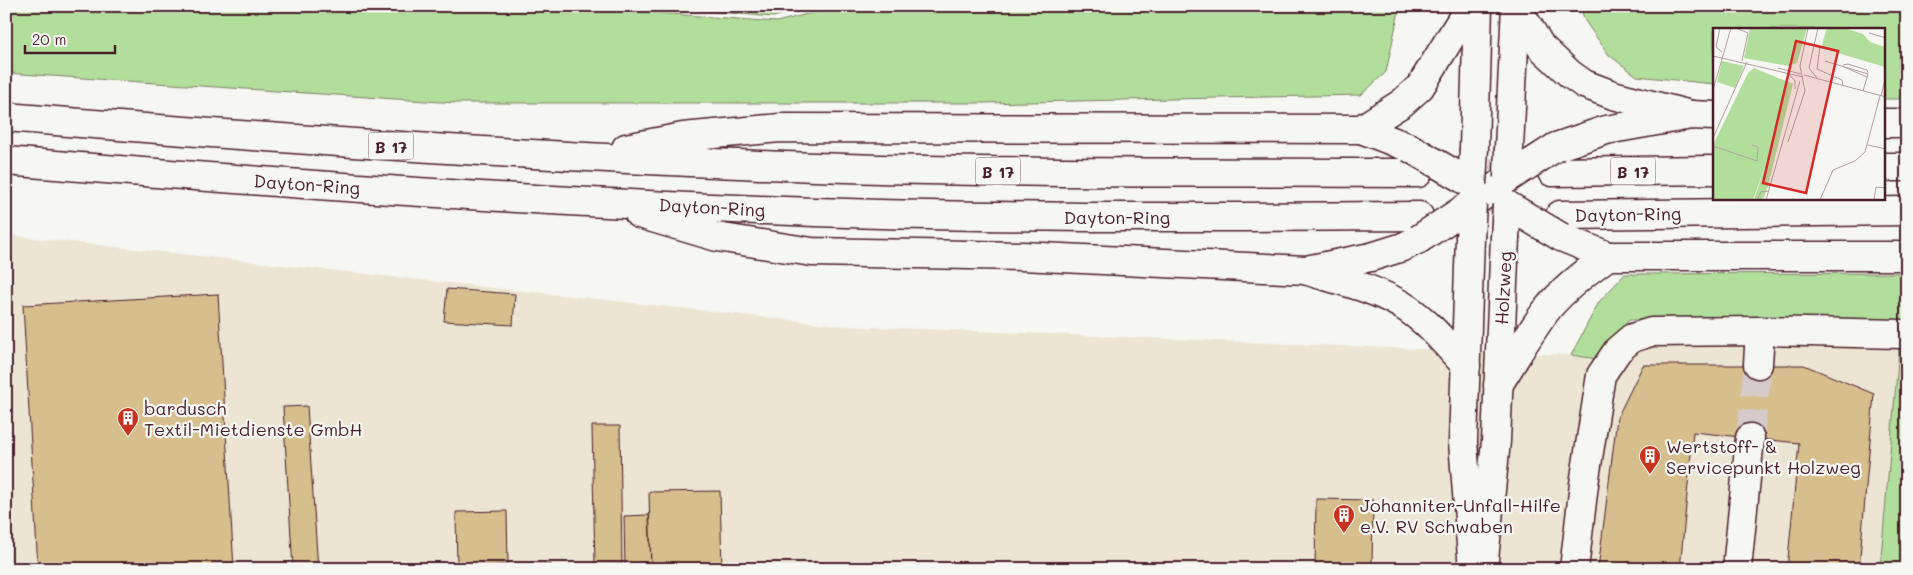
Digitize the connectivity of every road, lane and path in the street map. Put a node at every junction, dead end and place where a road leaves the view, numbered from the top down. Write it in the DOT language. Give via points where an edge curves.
graph roads {
  1 [pos="1470,6"];
  2 [pos="1478,6"];
  3 [pos="1516,6"];
  4 [pos="1702,116"];
  5 [pos="6,117"];
  6 [pos="1886,123"];
  7 [pos="1907,123"];
  8 [pos="1362,130"];
  9 [pos="577,157"];
  10 [pos="1414,160"];
  11 [pos="1554,160"];
  12 [pos="6,161"];
  13 [pos="1886,167"];
  14 [pos="1907,167"];
  15 [pos="1713,170"];
  16 [pos="1489,193"];
  17 [pos="599,202"];
  18 [pos="1907,211"];
  19 [pos="1560,226"];
  20 [pos="1419,228"];
  21 [pos="1608,256"];
  22 [pos="1907,256"];
  23 [pos="1306,270"];
  24 [pos="1760,331"];
  25 [pos="1902,334"];
  26 [pos="1758,364"];
  27 [pos="1466,366"];
  28 [pos="1498,385"];
  29 [pos="1750,438"];
  30 [pos="1472,569"];
  31 [pos="1483,569"];
  32 [pos="1574,569"];
  33 [pos="1736,569"];
  1 -- 8 [label="main road" via="1420,87"];
  2 -- 16 [label="main road, Holzweg, bridge" via="1474,148"];
  3 -- 4 [label="main road" via="1540,46 1584,84 1612,95"];
  3 -- 16 [label="main road, Holzweg, bridge" via="1509,148"];
  4 -- 11 [label="main road" via="1606,130"];
  5 -- 9 [label="main road, B 17"];
  6 -- 7 [label="main road"];
  8 -- 9 [label="main road" via="780,128 683,137"];
  8 -- 10 [label="main road"];
  9 -- 10 [label="main road, B 17" via="1044,172"];
  10 -- 16 [label="main road, bridge"];
  11 -- 15 [label="main road, B 17"];
  11 -- 16 [label="main road, bridge"];
  12 -- 17 [label="main road, Dayton-Ring" via="318,186"];
  13 -- 14 [label="main road"];
  16 -- 19 [label="main road, bridge"];
  16 -- 20 [label="main road, bridge"];
  16 -- 27 [label="main road, Holzweg, bridge" via="1470,238"];
  16 -- 28 [label="main road, Holzweg, bridge" via="1505,238"];
  17 -- 20 [label="main road, Dayton-Ring" via="814,212"];
  17 -- 23 [label="main road" via="717,237 812,252 1022,256"];
  18 -- 19 [label="main road, Dayton-Ring"];
  19 -- 21 [label="main road"];
  20 -- 23 [label="main road" via="1403,247"];
  21 -- 22 [label="main road"];
  21 -- 28 [label="main road" via="1582,275 1549,307"];
  23 -- 27 [label="main road" via="1395,301 1432,329"];
  24 -- 25 [label="main road"];
  24 -- 26 [label="main road"];
  24 -- 32 [label="main road" via="1651,332 1632,338 1618,350 1601,375"];
  27 -- 30 [label="main road, Holzweg" via="1463,442"];
  28 -- 31 [label="main road, Holzweg" via="1496,441"];
  29 -- 33 [label="main road"];
}
